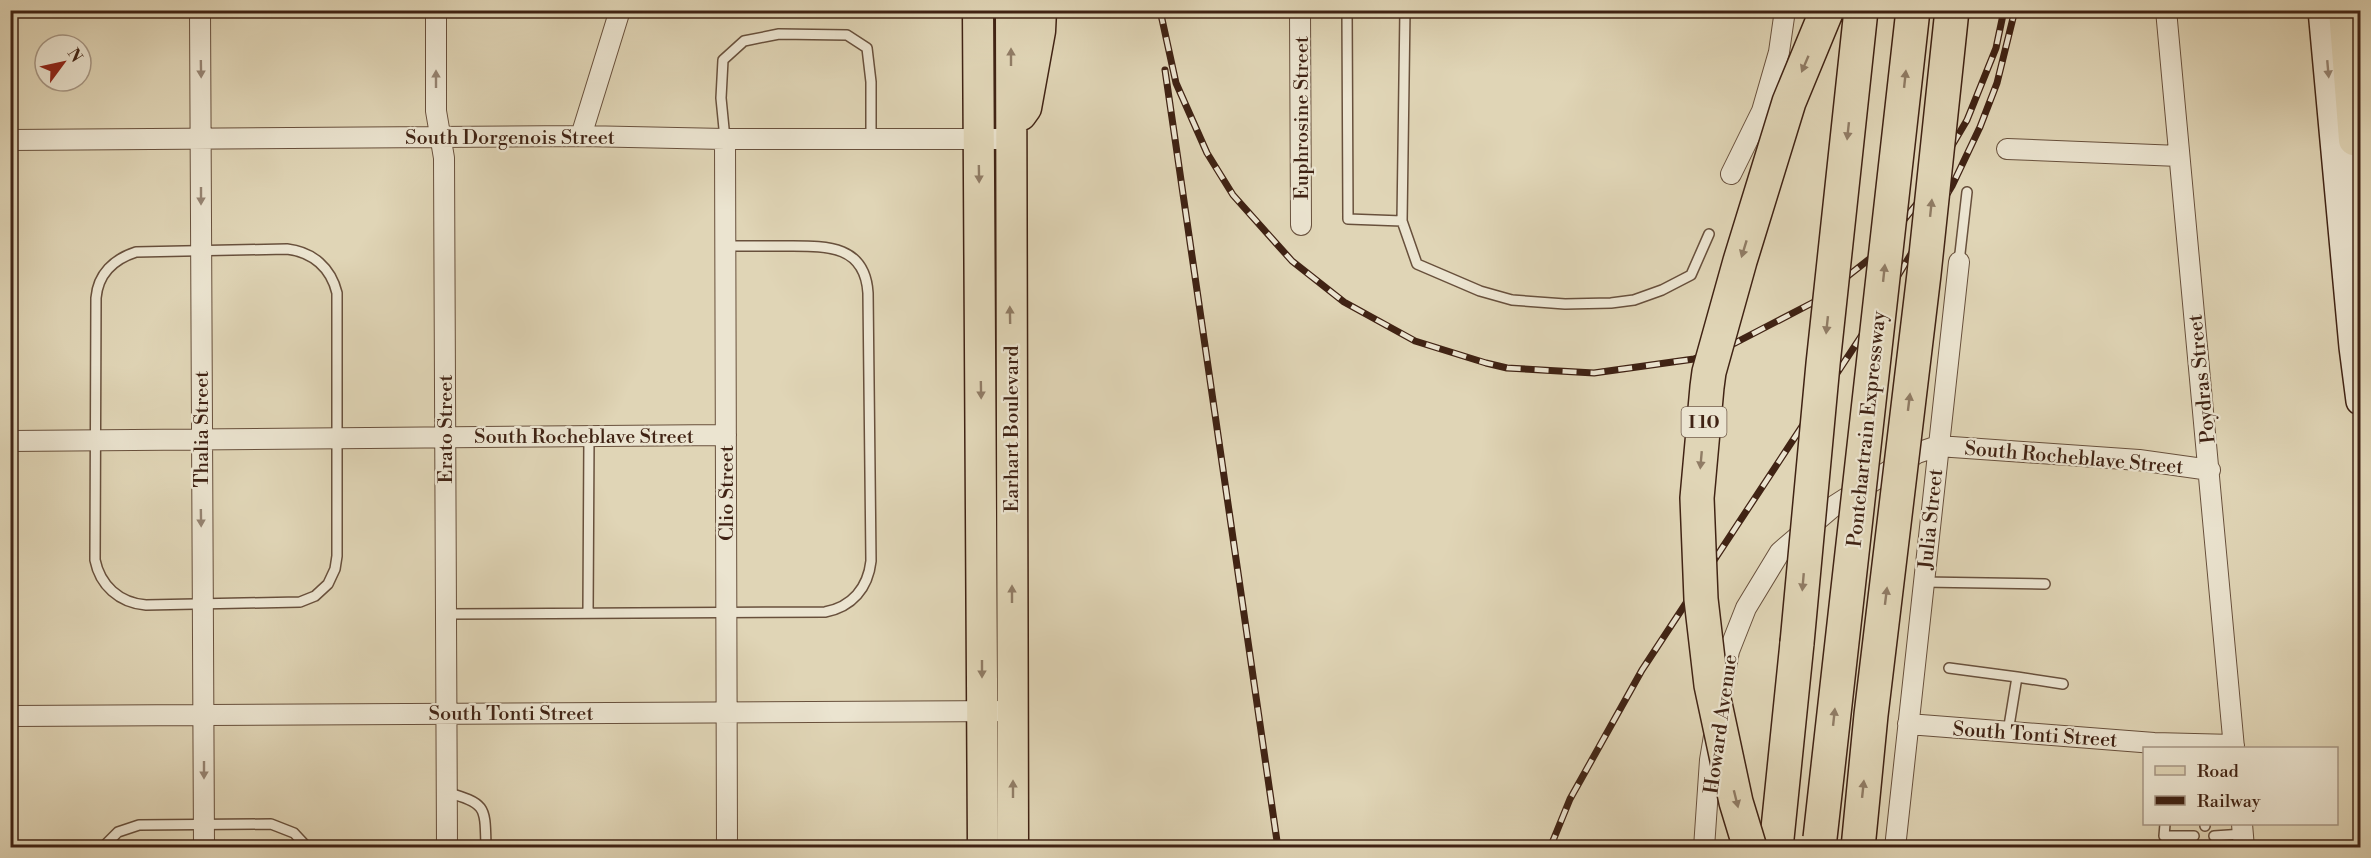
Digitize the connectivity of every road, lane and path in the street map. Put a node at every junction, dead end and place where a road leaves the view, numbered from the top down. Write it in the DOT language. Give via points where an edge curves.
graph roads {
  1 [pos="200,10"];
  2 [pos="436,10"];
  3 [pos="620,10"];
  4 [pos="978,10"];
  5 [pos="1011,10"];
  6 [pos="1300,10"];
  7 [pos="1347,10"];
  8 [pos="1406,10"];
  9 [pos="1785,10"];
  10 [pos="1827,10"];
  11 [pos="1861,10"];
  12 [pos="1913,10"];
  13 [pos="1952,10"];
  14 [pos="2166,10"];
  15 [pos="2322,10"];
  16 [pos="2344,10"];
  17 [pos="1041,21"];
  18 [pos="1010,134"];
  19 [pos="581,136"];
  20 [pos="441,137"];
  21 [pos="202,138"];
  22 [pos="871,138"];
  23 [pos="979,138"];
  24 [pos="725,139"];
  25 [pos="10,140"];
  26 [pos="2354,140"];
  27 [pos="2007,149"];
  28 [pos="2179,156"];
  29 [pos="1731,174"];
  30 [pos="1967,192"];
  31 [pos="2361,207"];
  32 [pos="1402,221"];
  33 [pos="1301,225"];
  34 [pos="1709,234"];
  35 [pos="726,246"];
  36 [pos="201,251"];
  37 [pos="1959,262"];
  38 [pos="2361,401"];
  39 [pos="982,430"];
  40 [pos="1011,431"];
  41 [pos="726,435"];
  42 [pos="589,436"];
  43 [pos="338,437"];
  44 [pos="445,437"];
  45 [pos="201,439"];
  46 [pos="96,440"];
  47 [pos="10,441"];
  48 [pos="1938,446"];
  49 [pos="2210,470"];
  50 [pos="1923,582"];
  51 [pos="2045,584"];
  52 [pos="202,606"];
  53 [pos="588,613"];
  54 [pos="726,613"];
  55 [pos="446,614"];
  56 [pos="1950,668"];
  57 [pos="2017,677"];
  58 [pos="2063,684"];
  59 [pos="982,711"];
  60 [pos="1012,711"];
  61 [pos="727,712"];
  62 [pos="446,714"];
  63 [pos="204,715"];
  64 [pos="10,716"];
  65 [pos="1908,724"];
  66 [pos="2008,732"];
  67 [pos="2173,746"];
  68 [pos="2198,747"];
  69 [pos="2234,747"];
  70 [pos="446,792"];
  71 [pos="204,825"];
  72 [pos="2165,825"];
  73 [pos="2243,835"];
  74 [pos="2194,836"];
  75 [pos="2214,836"];
  76 [pos="1776,842"];
  77 [pos="1820,843"];
  78 [pos="102,848"];
  79 [pos="204,848"];
  80 [pos="308,848"];
  81 [pos="447,848"];
  82 [pos="486,848"];
  83 [pos="727,848"];
  84 [pos="983,848"];
  85 [pos="1013,848"];
  86 [pos="1704,848"];
  87 [pos="1750,848"];
  88 [pos="1858,848"];
  89 [pos="1895,848"];
  1 -- 21 [label="street, Thalia Street, one-way"];
  20 -- 2 [label="street, Erato Street, one-way" via="436,111"];
  3 -- 19 [label="street"];
  4 -- 23 [label="main road, Earhart Boulevard"];
  18 -- 5 [label="main road, Earhart Boulevard, one-way"];
  6 -- 33 [label="street, Euphrosine Street"];
  7 -- 32 [label="lane" via="1348,219"];
  8 -- 32 [label="lane"];
  9 -- 29 [label="street" via="1779,52 1762,111"];
  10 -- 87 [label="highway, I 10, one-way, bridge" via="1789,102 1740,261 1707,387 1697,498 1701,599 1711,685"];
  11 -- 76 [label="highway, one-way, bridge"];
  77 -- 12 [label="highway, Pontchartrain Expressway, one-way, bridge"];
  88 -- 13 [label="highway, one-way, bridge"];
  14 -- 28 [label="street, Poydras Street"];
  15 -- 38 [label="main road, one-way"];
  16 -- 26 [label="main road"];
  17 -- 18 [label="main road" via="1026,108"];
  18 -- 23 [label="street, South Dorgenois Street"];
  40 -- 18 [label="main road, Earhart Boulevard, one-way"];
  19 -- 20 [label="street, South Dorgenois Street"];
  19 -- 24 [label="street, South Dorgenois Street"];
  20 -- 21 [label="street, South Dorgenois Street"];
  20 -- 44 [label="street, Erato Street"];
  21 -- 25 [label="street, South Dorgenois Street"];
  21 -- 36 [label="street, Thalia Street, one-way"];
  22 -- 23 [label="street, South Dorgenois Street"];
  22 -- 24 [label="street, South Dorgenois Street"];
  22 -- 24 [label="lane" via="867,48 848,35 779,34 744,41 723,60"];
  23 -- 39 [label="main road, Earhart Boulevard, one-way"];
  24 -- 35 [label="street, Clio Street"];
  26 -- 31 [label="main road"];
  27 -- 28 [label="street"];
  28 -- 49 [label="street, Poydras Street"];
  30 -- 37 [label="lane, Julia Street"];
  32 -- 34 [label="lane" via="1417,264 1512,300 1565,304 1634,300 1662,290 1691,275"];
  35 -- 41 [label="street, Clio Street"];
  35 -- 54 [label="lane" via="830,246 849,255 864,274 868,293 871,561 859,594 834,610"];
  36 -- 43 [label="lane" via="296,250 311,256 327,270 337,298"];
  36 -- 45 [label="street, Thalia Street"];
  36 -- 46 [label="lane" via="136,252 116,261 102,277 96,297"];
  37 -- 48 [label="street, Julia Street"];
  39 -- 40 [label="main road"];
  39 -- 59 [label="main road, Earhart Boulevard, one-way"];
  60 -- 40 [label="main road, Earhart Boulevard, one-way"];
  41 -- 42 [label="street, South Rocheblave Street"];
  41 -- 54 [label="street, Clio Street"];
  42 -- 44 [label="street, South Rocheblave Street"];
  42 -- 53 [label="lane"];
  43 -- 44 [label="street, South Rocheblave Street"];
  43 -- 45 [label="street, South Rocheblave Street"];
  43 -- 52 [label="lane" via="337,560 328,584 312,598 296,603"];
  44 -- 55 [label="street, Erato Street"];
  45 -- 46 [label="street, South Rocheblave Street"];
  45 -- 52 [label="street, Thalia Street, one-way"];
  46 -- 47 [label="street, South Rocheblave Street"];
  46 -- 52 [label="lane" via="95,560 103,581 132,603"];
  48 -- 49 [label="street, South Rocheblave Street" via="2139,460"];
  48 -- 50 [label="street, Julia Street"];
  48 -- 86 [label="street, Howard Avenue" via="1917,453 1834,506 1780,552 1766,573 1746,608 1729,651 1710,760"];
  49 -- 69 [label="street, Poydras Street"];
  50 -- 51 [label="lane"];
  50 -- 65 [label="street, Julia Street"];
  52 -- 63 [label="street, Thalia Street"];
  53 -- 54 [label="lane"];
  53 -- 55 [label="lane"];
  54 -- 61 [label="street, Clio Street"];
  55 -- 62 [label="street, Erato Street"];
  56 -- 57 [label="lane"];
  57 -- 58 [label="lane"];
  57 -- 66 [label="lane"];
  59 -- 60 [label="street, South Tonti Street"];
  59 -- 61 [label="street, South Tonti Street"];
  59 -- 84 [label="main road, Earhart Boulevard"];
  85 -- 60 [label="main road, Earhart Boulevard, one-way"];
  61 -- 62 [label="street, South Tonti Street"];
  61 -- 83 [label="street, Clio Street"];
  62 -- 63 [label="street, South Tonti Street"];
  62 -- 70 [label="street, Erato Street"];
  63 -- 64 [label="street, South Tonti Street"];
  63 -- 71 [label="street, Thalia Street, one-way"];
  65 -- 66 [label="street, South Tonti Street"];
  65 -- 89 [label="street, Julia Street"];
  66 -- 67 [label="street, South Tonti Street"];
  67 -- 68 [label="street, South Tonti Street"];
  68 -- 69 [label="street, South Tonti Street"];
  70 -- 81 [label="street, Erato Street"];
  70 -- 82 [label="lane" via="473,800 482,808"];
  71 -- 78 [label="lane" via="130,827 118,832"];
  71 -- 79 [label="street, Thalia Street"];
  71 -- 80 [label="lane" via="275,825 294,833"];
  72 -- 74 [label="lane" via="2164,837"];
  73 -- 75 [label="lane"];
}
